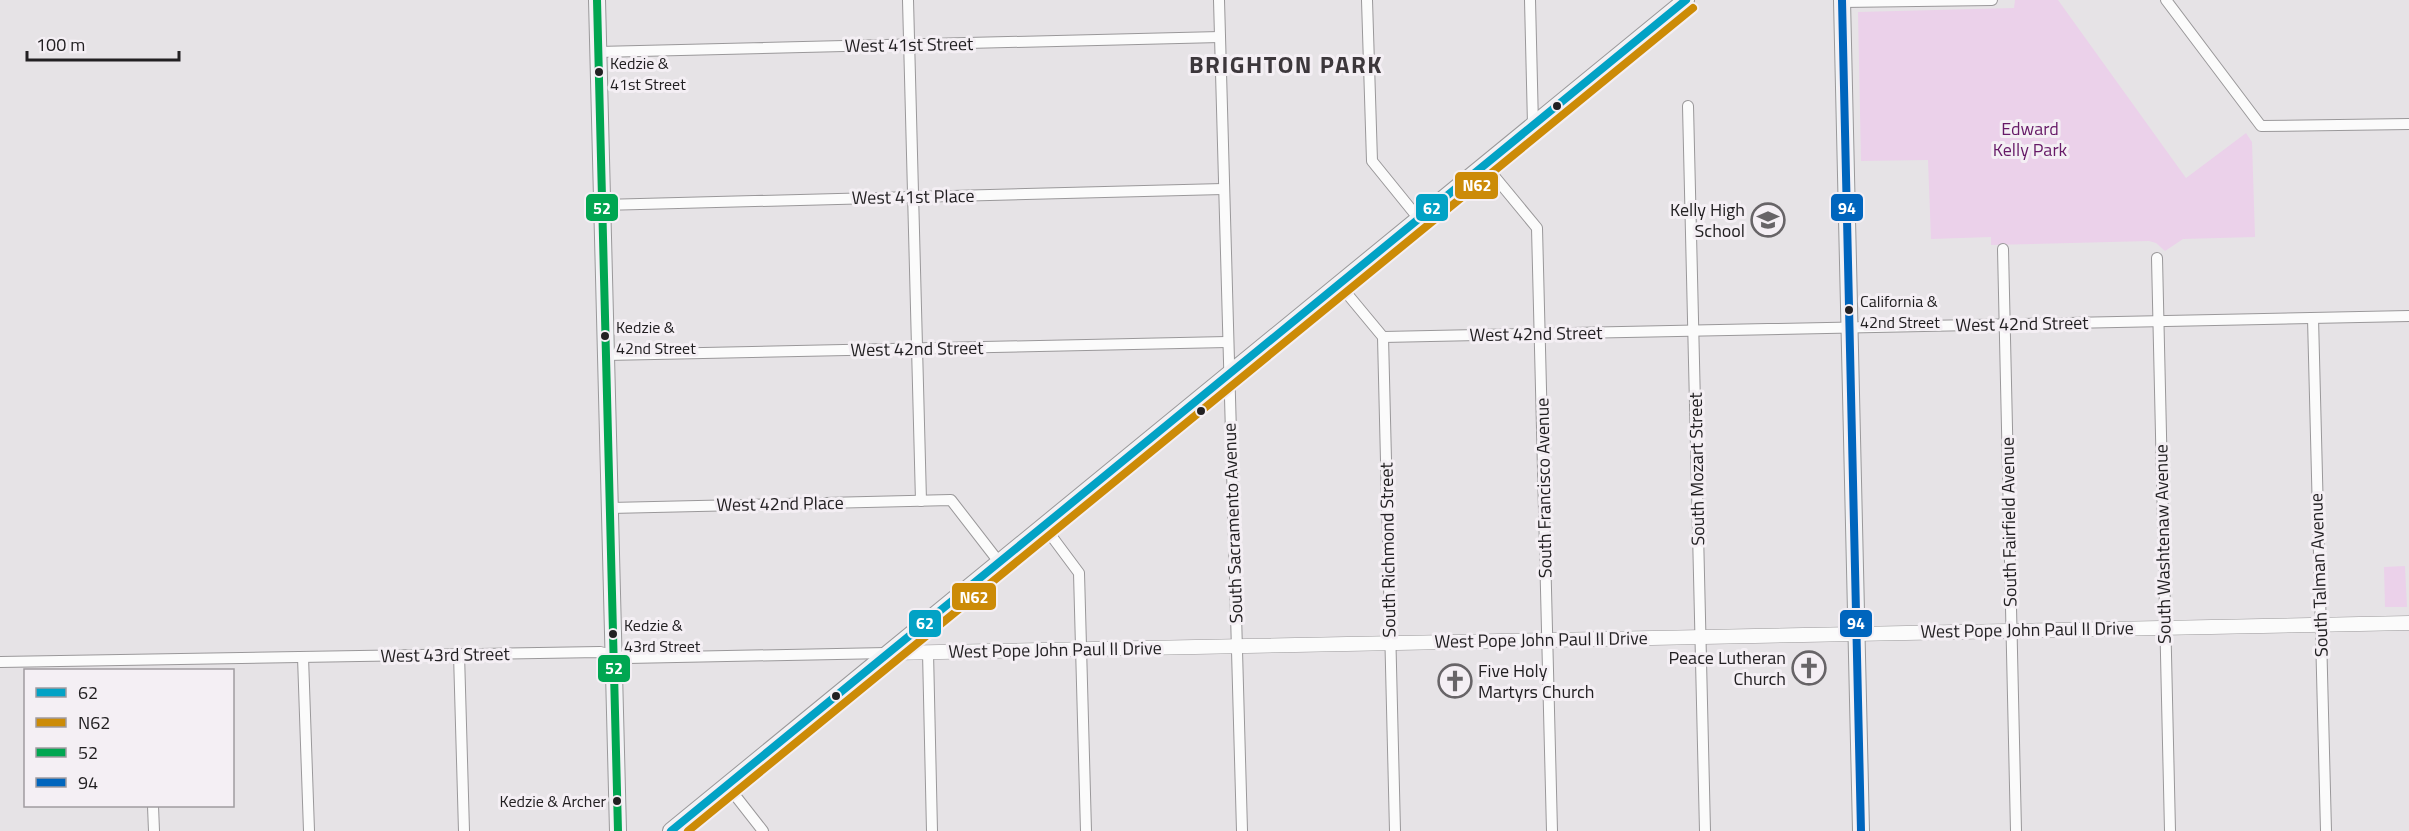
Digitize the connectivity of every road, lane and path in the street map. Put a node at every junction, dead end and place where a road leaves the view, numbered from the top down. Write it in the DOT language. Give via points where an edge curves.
graph roads {
  1 [pos="597,0"];
  2 [pos="908,0"];
  3 [pos="1219,0"];
  4 [pos="1367,0"];
  5 [pos="1530,0"];
  6 [pos="1686,0"];
  7 [pos="1992,0"];
  8 [pos="2166,0"];
  9 [pos="1842,1"];
  10 [pos="1220,37"];
  11 [pos="909,45"];
  12 [pos="598,52"];
  13 [pos="1688,106"];
  14 [pos="2409,124"];
  15 [pos="1533,125"];
  16 [pos="1485,165"];
  17 [pos="1223,189"];
  18 [pos="913,197"];
  19 [pos="602,205"];
  20 [pos="1419,219"];
  21 [pos="2003,249"];
  22 [pos="2157,258"];
  23 [pos="1339,284"];
  24 [pos="2409,316"];
  25 [pos="2313,318"];
  26 [pos="2159,321"];
  27 [pos="2004,324"];
  28 [pos="1850,328"];
  29 [pos="1693,331"];
  30 [pos="1541,334"];
  31 [pos="1383,337"];
  32 [pos="1227,342"];
  33 [pos="918,349"];
  34 [pos="606,355"];
  35 [pos="1228,377"];
  36 [pos="921,501"];
  37 [pos="610,508"];
  38 [pos="1044,526"];
  39 [pos="999,562"];
  40 [pos="2409,623"];
  41 [pos="2321,624"];
  42 [pos="2165,628"];
  43 [pos="2012,631"];
  44 [pos="1857,634"];
  45 [pos="1701,637"];
  46 [pos="1547,640"];
  47 [pos="1391,643"];
  48 [pos="1237,646"];
  49 [pos="1081,649"];
  50 [pos="928,652"];
  51 [pos="888,653"];
  52 [pos="459,654"];
  53 [pos="614,655"];
  54 [pos="303,657"];
  55 [pos="0,662"];
  56 [pos="149,665"];
  57 [pos="727,785"];
  58 [pos="153,807"];
  59 [pos="154,831"];
  60 [pos="309,831"];
  61 [pos="464,831"];
  62 [pos="618,831"];
  63 [pos="672,831"];
  64 [pos="763,831"];
  65 [pos="932,831"];
  66 [pos="1086,831"];
  67 [pos="1242,831"];
  68 [pos="1395,831"];
  69 [pos="1552,831"];
  70 [pos="1705,831"];
  71 [pos="1861,831"];
  72 [pos="2016,831"];
  73 [pos="2170,831"];
  74 [pos="2326,831"];
  1 -- 12 [label="main road"];
  2 -- 11 [label="street"];
  3 -- 10 [label="street, South Sacramento Avenue"];
  4 -- 20 [label="street" via="1372,161"];
  5 -- 15 [label="street"];
  6 -- 15 [label="main road"];
  7 -- 9 [label="street"];
  8 -- 14 [label="street" via="2260,126"];
  9 -- 28 [label="main road"];
  10 -- 11 [label="street, West 41st Street"];
  10 -- 17 [label="street, South Sacramento Avenue"];
  11 -- 12 [label="street, West 41st Street"];
  11 -- 18 [label="street"];
  12 -- 19 [label="main road"];
  13 -- 29 [label="street, South Mozart Street"];
  15 -- 16 [label="main road"];
  16 -- 20 [label="main road"];
  16 -- 30 [label="street, South Francisco Avenue" via="1537,228"];
  17 -- 18 [label="street, West 41st Place"];
  17 -- 32 [label="street, South Sacramento Avenue"];
  18 -- 19 [label="street, West 41st Place"];
  18 -- 33 [label="street"];
  19 -- 34 [label="main road"];
  20 -- 23 [label="main road"];
  21 -- 27 [label="street, South Fairfield Avenue"];
  22 -- 26 [label="street, South Washtenaw Avenue"];
  23 -- 31 [label="street"];
  23 -- 35 [label="main road"];
  24 -- 25 [label="street, West 42nd Street"];
  25 -- 26 [label="street, West 42nd Street"];
  25 -- 41 [label="street, South Talman Avenue"];
  26 -- 27 [label="street, West 42nd Street"];
  26 -- 42 [label="street, South Washtenaw Avenue"];
  27 -- 28 [label="street, West 42nd Street"];
  27 -- 43 [label="street, South Fairfield Avenue"];
  28 -- 29 [label="street, West 42nd Street"];
  28 -- 44 [label="main road"];
  29 -- 30 [label="street, West 42nd Street"];
  29 -- 45 [label="street, South Mozart Street"];
  30 -- 31 [label="street, West 42nd Street"];
  30 -- 46 [label="street, South Francisco Avenue"];
  31 -- 47 [label="street, South Richmond Street"];
  32 -- 33 [label="street, West 42nd Street"];
  32 -- 35 [label="street, South Sacramento Avenue"];
  33 -- 34 [label="street, West 42nd Street"];
  33 -- 36 [label="street"];
  34 -- 37 [label="main road"];
  35 -- 38 [label="main road"];
  35 -- 48 [label="street, South Sacramento Avenue"];
  36 -- 37 [label="street, West 42nd Place"];
  36 -- 39 [label="street, West 42nd Place" via="951,500"];
  37 -- 53 [label="main road"];
  38 -- 39 [label="main road"];
  38 -- 49 [label="street" via="1079,573"];
  39 -- 51 [label="main road"];
  40 -- 41 [label="street, West Pope John Paul II Drive"];
  41 -- 42 [label="street, West Pope John Paul II Drive"];
  41 -- 74 [label="street, South Talman Avenue"];
  42 -- 43 [label="street, West Pope John Paul II Drive"];
  42 -- 73 [label="street, South Washtenaw Avenue"];
  43 -- 44 [label="street, West Pope John Paul II Drive"];
  43 -- 72 [label="street, South Fairfield Avenue"];
  44 -- 45 [label="street, West Pope John Paul II Drive"];
  44 -- 71 [label="main road"];
  45 -- 46 [label="street, West Pope John Paul II Drive"];
  45 -- 70 [label="street, South Mozart Street"];
  46 -- 47 [label="street, West Pope John Paul II Drive"];
  46 -- 69 [label="street, South Francisco Avenue"];
  47 -- 48 [label="street, West Pope John Paul II Drive"];
  47 -- 68 [label="street, South Richmond Street"];
  48 -- 49 [label="street, West Pope John Paul II Drive"];
  48 -- 67 [label="street, South Sacramento Avenue"];
  49 -- 50 [label="street, West Pope John Paul II Drive"];
  49 -- 66 [label="street"];
  50 -- 51 [label="street, West Pope John Paul II Drive"];
  50 -- 65 [label="street"];
  51 -- 53 [label="street, West 43rd Street" via="632,658"];
  51 -- 57 [label="main road"];
  52 -- 53 [label="street, West 43rd Street"];
  52 -- 54 [label="street, West 43rd Street"];
  52 -- 61 [label="street"];
  53 -- 62 [label="main road"];
  54 -- 56 [label="street, West 43rd Street"];
  54 -- 60 [label="street"];
  55 -- 56 [label="street, West 43rd Street"];
  57 -- 63 [label="main road"];
  57 -- 64 [label="street"];
  58 -- 59 [label="street"];
}
